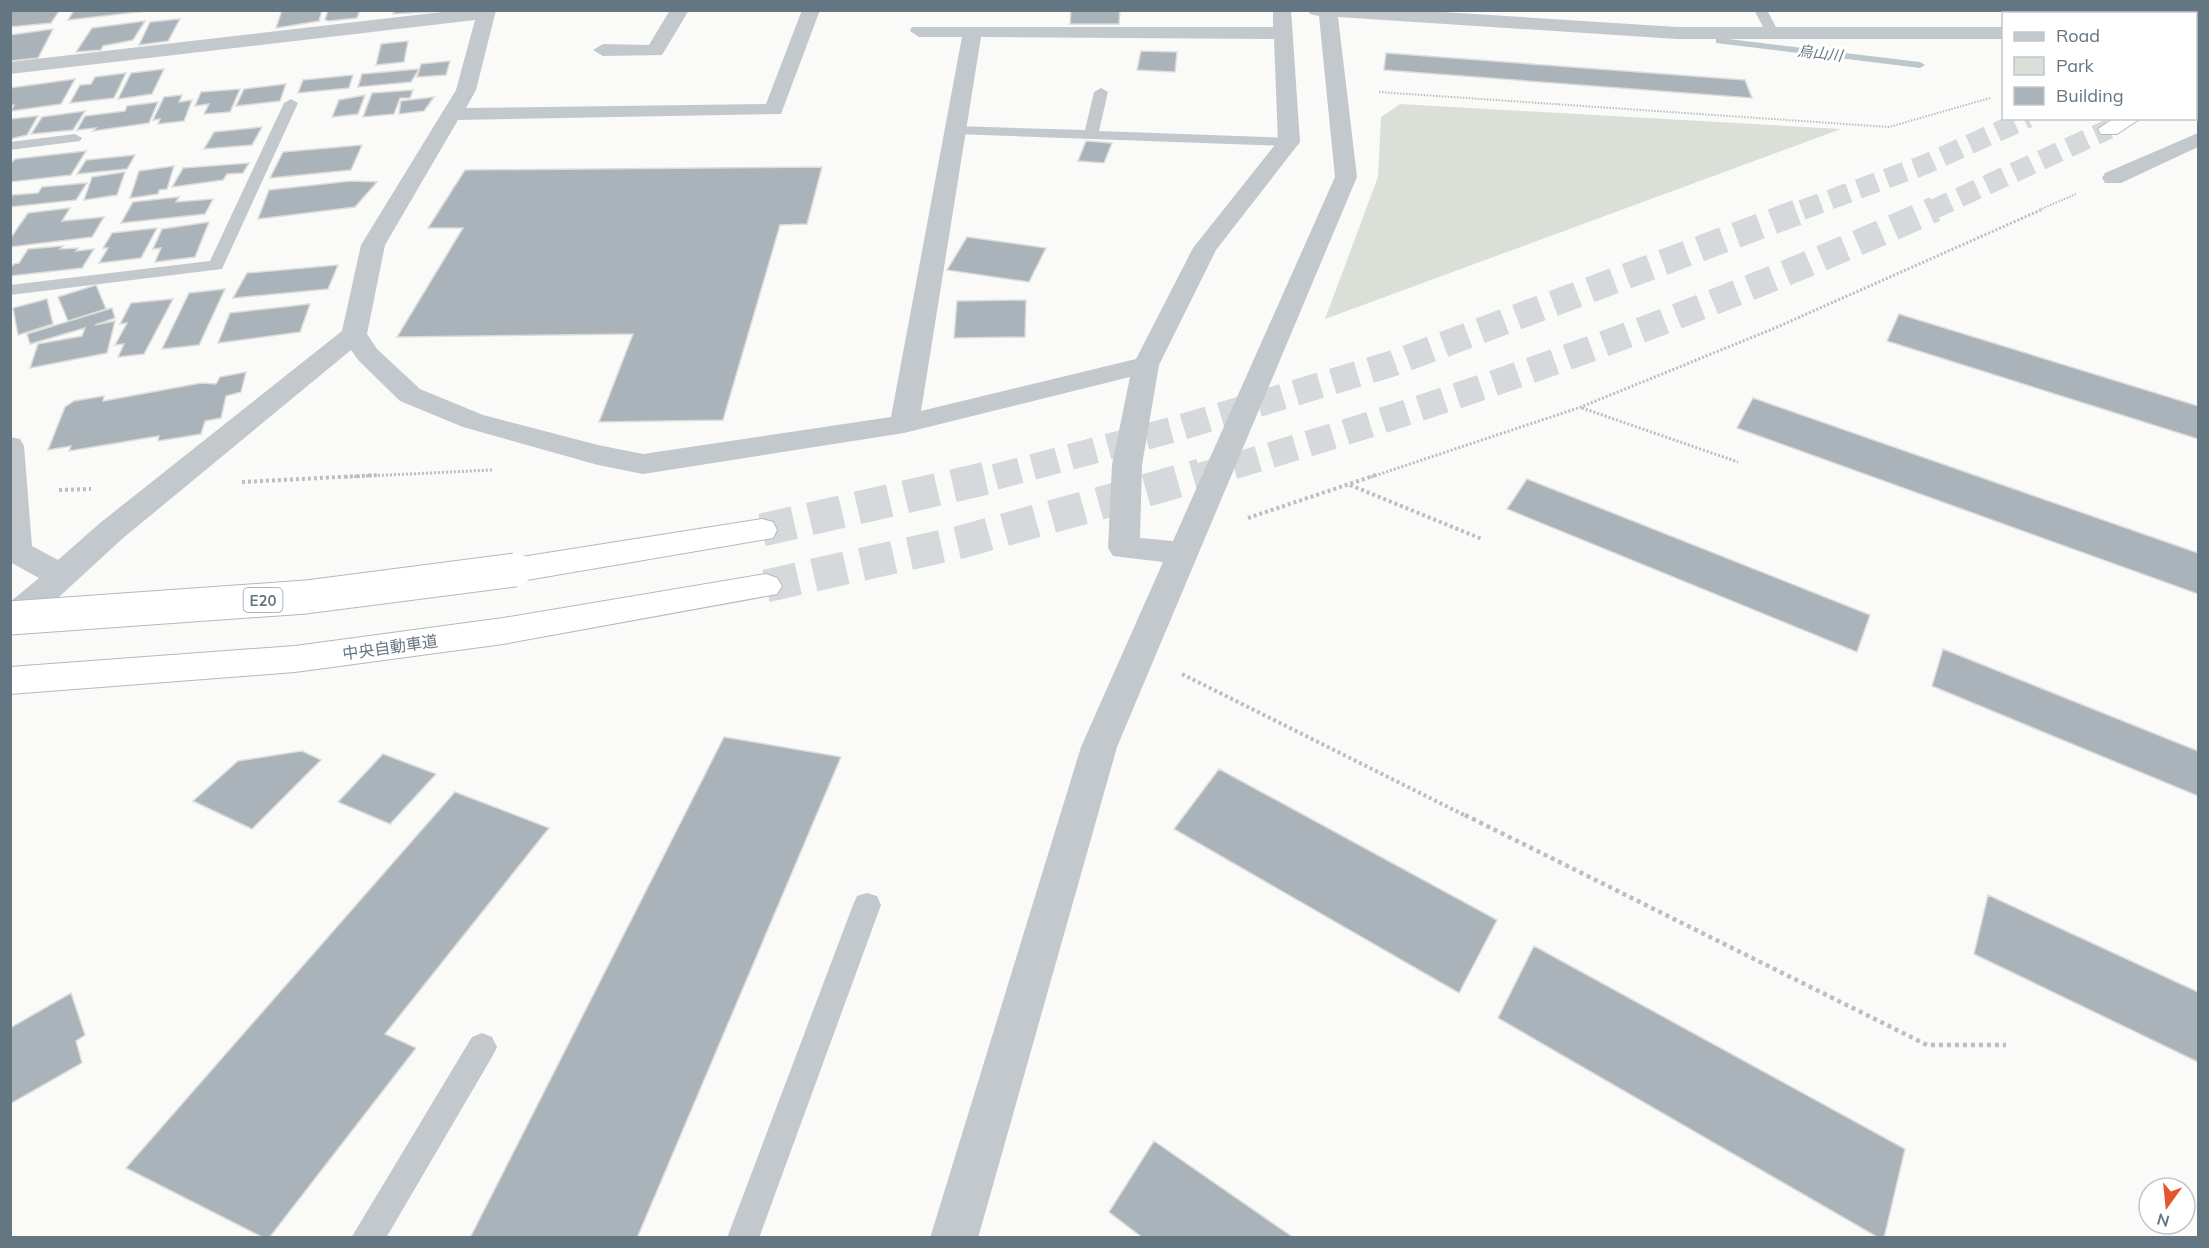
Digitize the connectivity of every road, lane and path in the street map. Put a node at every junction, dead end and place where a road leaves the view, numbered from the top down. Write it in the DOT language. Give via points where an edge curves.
graph roads {
  1 [pos="680,10"];
  2 [pos="811,10"];
  3 [pos="1760,10"];
  4 [pos="1324,11"];
  5 [pos="486,12"];
  6 [pos="1282,22"];
  7 [pos="919,31"];
  8 [pos="973,31"];
  9 [pos="1772,31"];
  10 [pos="2002,33"];
  11 [pos="603,50"];
  12 [pos="10,68"];
  13 [pos="1336,88"];
  14 [pos="1101,92"];
  15 [pos="1990,98"];
  16 [pos="291,103"];
  17 [pos="452,114"];
  18 [pos="2127,120"];
  19 [pos="2109,129"];
  20 [pos="955,130"];
  21 [pos="1091,135"];
  22 [pos="75,138"];
  23 [pos="2199,138"];
  24 [pos="1289,142"];
  25 [pos="10,146"];
  26 [pos="2114,178"];
  27 [pos="10,290"];
  28 [pos="354,334"];
  29 [pos="1146,365"];
  30 [pos="1581,407"];
  31 [pos="904,424"];
  32 [pos="10,446"];
  33 [pos="1738,462"];
  34 [pos="500,470"];
  35 [pos="241,483"];
  36 [pos="1349,485"];
  37 [pos="164,488"];
  38 [pos="15,490"];
  39 [pos="762,530"];
  40 [pos="1482,539"];
  41 [pos="1187,545"];
  42 [pos="60,575"];
  43 [pos="766,586"];
  44 [pos="10,620"];
  45 [pos="1139,653"];
  46 [pos="10,681"];
  47 [pos="867,905"];
  48 [pos="2006,1046"];
  49 [pos="482,1047"];
  50 [pos="367,1238"];
  51 [pos="743,1238"];
  52 [pos="954,1238"];
  1 -- 11 [label="street" via="655,51"];
  2 -- 17 [label="street" via="774,110"];
  3 -- 9 [label="lane"];
  4 -- 9 [label="street" via="1677,33"];
  4 -- 13 [label="street"];
  5 -- 12 [label="street"];
  5 -- 17 [label="street" via="466,90"];
  6 -- 8 [label="street"];
  6 -- 24 [label="street"];
  7 -- 8 [label="street"];
  8 -- 20 [label="street"];
  9 -- 10 [label="street"];
  13 -- 15 [label="path" via="1889,127"];
  13 -- 41 [label="street" via="1346,177"];
  14 -- 21 [label="lane"];
  16 -- 27 [label="lane" via="216,265"];
  17 -- 28 [label="street" via="373,245"];
  18 -- 19 [label="highway"];
  20 -- 21 [label="lane"];
  20 -- 31 [label="street" via="922,343"];
  21 -- 24 [label="lane"];
  22 -- 25 [label="lane"];
  23 -- 26 [label="street"];
  24 -- 29 [label="street" via="1205,248"];
  26 -- 30 [label="path" via="1775,328"];
  28 -- 31 [label="street" via="368,355 410,395 473,421 643,464"];
  28 -- 37 [label="street"];
  29 -- 31 [label="street"];
  29 -- 41 [label="street" via="1127,465 1124,548"];
  30 -- 33 [label="path"];
  30 -- 36 [label="path"];
  32 -- 38 [label="street"];
  34 -- 35 [label="path"];
  36 -- 40 [label="path"];
  36 -- 41 [label="path"];
  37 -- 38 [label="path"];
  37 -- 42 [label="street"];
  38 -- 42 [label="street" via="17,552"];
  39 -- 44 [label="highway, E20, bridge" via="515,570 306,597"];
  41 -- 45 [label="street"];
  42 -- 44 [label="street"];
  43 -- 46 [label="highway, 中央自動車道" via="503,631 295,659"];
  45 -- 48 [label="path" via="1926,1045"];
  45 -- 52 [label="street" via="1099,747"];
  47 -- 51 [label="lane"];
  49 -- 50 [label="lane"];
}
